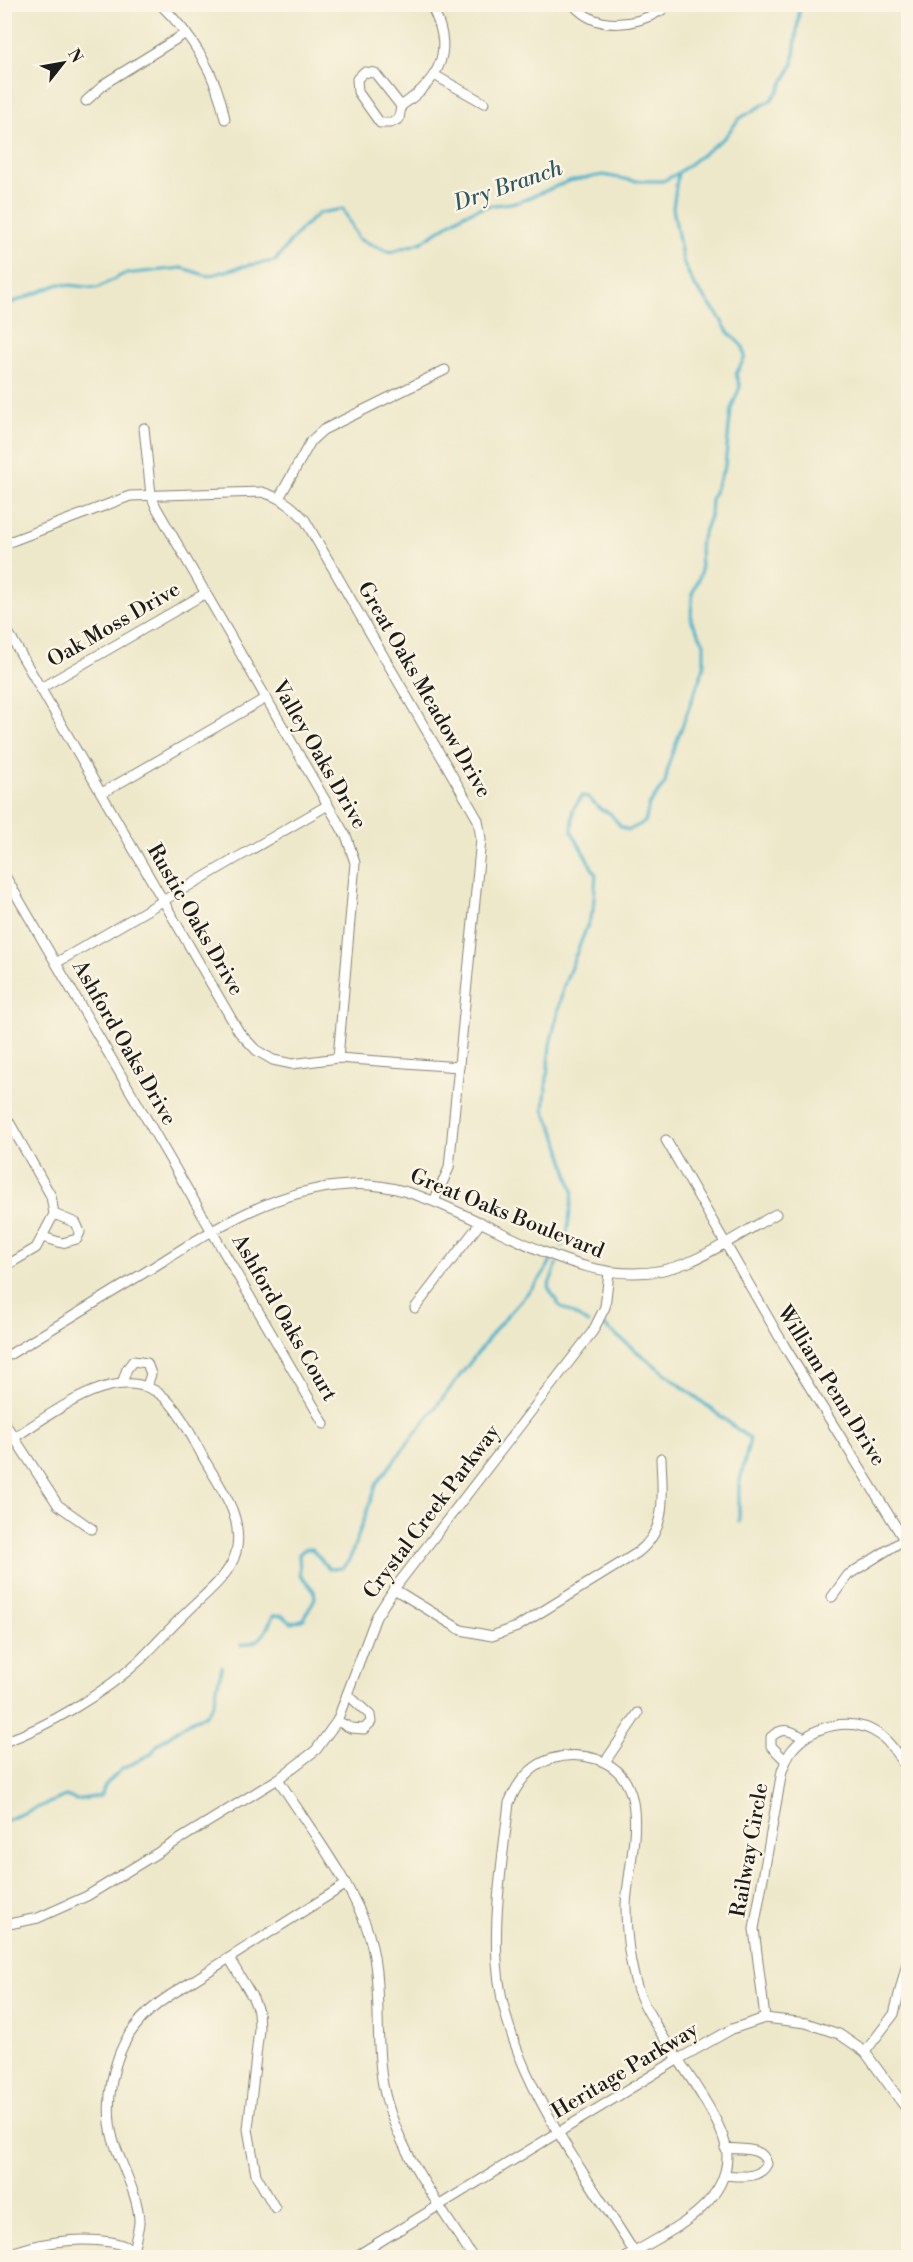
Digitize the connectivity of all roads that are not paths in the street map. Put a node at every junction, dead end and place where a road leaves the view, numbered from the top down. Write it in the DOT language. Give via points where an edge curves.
graph roads {
  1 [pos="160,4"];
  2 [pos="430,4"];
  3 [pos="573,4"];
  4 [pos="661,7"];
  5 [pos="186,33"];
  6 [pos="436,76"];
  7 [pos="86,101"];
  8 [pos="484,103"];
  9 [pos="401,106"];
  10 [pos="225,119"];
  11 [pos="445,370"];
  12 [pos="144,428"];
  13 [pos="152,495"];
  14 [pos="279,498"];
  15 [pos="4,544"];
  16 [pos="206,593"];
  17 [pos="4,625"];
  18 [pos="41,688"];
  19 [pos="266,698"];
  20 [pos="102,794"];
  21 [pos="328,805"];
  22 [pos="4,874"];
  23 [pos="164,901"];
  24 [pos="56,963"];
  25 [pos="338,1059"];
  26 [pos="459,1067"];
  27 [pos="4,1113"];
  28 [pos="8,1126"];
  29 [pos="666,1140"];
  30 [pos="434,1201"];
  31 [pos="776,1214"];
  32 [pos="54,1215"];
  33 [pos="481,1222"];
  34 [pos="212,1231"];
  35 [pos="43,1237"];
  36 [pos="725,1244"];
  37 [pos="4,1267"];
  38 [pos="609,1273"];
  39 [pos="415,1308"];
  40 [pos="4,1358"];
  41 [pos="122,1383"];
  42 [pos="147,1386"];
  43 [pos="4,1422"];
  44 [pos="324,1424"];
  45 [pos="15,1438"];
  46 [pos="4,1444"];
  47 [pos="661,1458"];
  48 [pos="92,1529"];
  49 [pos="907,1542"];
  50 [pos="394,1588"];
  51 [pos="832,1597"];
  52 [pos="347,1694"];
  53 [pos="638,1713"];
  54 [pos="337,1722"];
  55 [pos="804,1738"];
  56 [pos="4,1742"];
  57 [pos="786,1761"];
  58 [pos="605,1762"];
  59 [pos="909,1772"];
  60 [pos="278,1779"];
  61 [pos="345,1885"];
  62 [pos="4,1925"];
  63 [pos="229,1958"];
  64 [pos="909,1959"];
  65 [pos="765,2018"];
  66 [pos="865,2052"];
  67 [pos="676,2060"];
  68 [pos="909,2111"];
  69 [pos="559,2132"];
  70 [pos="725,2148"];
  71 [pos="724,2175"];
  72 [pos="440,2204"];
  73 [pos="275,2208"];
  74 [pos="133,2250"];
  75 [pos="634,2252"];
  76 [pos="4,2256"];
  77 [pos="151,2258"];
  78 [pos="353,2258"];
  79 [pos="473,2258"];
  80 [pos="625,2258"];
  1 -- 5 [label="street"];
  2 -- 6 [label="street" via="444,42"];
  3 -- 4 [label="street" via="598,21 620,25 648,18"];
  5 -- 7 [label="street" via="107,82"];
  5 -- 10 [label="street" via="221,95"];
  6 -- 8 [label="street"];
  6 -- 9 [label="street"];
  9 -- 9 [label="street" via="399,119 380,123 358,92 357,79 364,72 375,73"];
  11 -- 14 [label="street" via="323,430 311,441"];
  12 -- 13 [label="street"];
  13 -- 14 [label="street, Great Oaks Meadow Drive" via="262,492"];
  13 -- 15 [label="street, Great Oaks Meadow Drive" via="130,496"];
  13 -- 16 [label="street, Valley Oaks Drive"];
  14 -- 26 [label="street, Great Oaks Meadow Drive" via="305,520 478,820 481,839"];
  16 -- 18 [label="street, Oak Moss Drive"];
  16 -- 19 [label="street, Valley Oaks Drive"];
  17 -- 18 [label="street, Rustic Oaks Drive"];
  18 -- 20 [label="street, Rustic Oaks Drive"];
  19 -- 20 [label="street"];
  19 -- 21 [label="street, Valley Oaks Drive"];
  20 -- 23 [label="street, Rustic Oaks Drive"];
  21 -- 23 [label="street"];
  21 -- 25 [label="street, Valley Oaks Drive" via="347,838 355,863"];
  22 -- 24 [label="street, Ashford Oaks Drive"];
  23 -- 24 [label="street"];
  23 -- 25 [label="street, Rustic Oaks Drive" via="240,1032 256,1050 273,1060 292,1064"];
  24 -- 34 [label="street, Ashford Oaks Drive"];
  25 -- 26 [label="street, Rustic Oaks Drive"];
  26 -- 30 [label="street, Great Oaks Meadow Drive" via="449,1168"];
  27 -- 28 [label="street"];
  28 -- 32 [label="street" via="51,1196"];
  29 -- 36 [label="street, William Penn Drive"];
  30 -- 33 [label="street, Great Oaks Boulevard"];
  30 -- 34 [label="street, Great Oaks Boulevard" via="393,1188 350,1184 304,1190 263,1203"];
  31 -- 36 [label="street, Great Oaks Boulevard"];
  32 -- 35 [label="street"];
  32 -- 35 [label="street" via="76,1223 80,1232 77,1239 62,1243"];
  33 -- 38 [label="street, Great Oaks Boulevard" via="587,1268"];
  33 -- 39 [label="street"];
  34 -- 40 [label="street, Great Oaks Boulevard"];
  34 -- 44 [label="street, Ashford Oaks Court"];
  35 -- 37 [label="street" via="36,1248"];
  36 -- 38 [label="street, Great Oaks Boulevard" via="672,1268"];
  36 -- 49 [label="street, William Penn Drive"];
  38 -- 50 [label="street, Crystal Creek Parkway" via="605,1307 593,1331"];
  41 -- 42 [label="street"];
  41 -- 42 [label="street" via="133,1361 140,1361 147,1363 151,1374"];
  41 -- 45 [label="street" via="102,1386"];
  42 -- 56 [label="street" via="177,1412 227,1498 236,1519 236,1552 218,1582 139,1660 87,1699"];
  43 -- 45 [label="street"];
  45 -- 46 [label="street"];
  45 -- 48 [label="street" via="58,1505"];
  47 -- 50 [label="street" via="661,1518 652,1538 637,1553 509,1631 482,1636 461,1630"];
  49 -- 51 [label="street" via="848,1575"];
  50 -- 52 [label="street, Crystal Creek Parkway" via="376,1617"];
  52 -- 54 [label="street, Crystal Creek Parkway"];
  52 -- 54 [label="street" via="370,1715 372,1722 364,1729"];
  53 -- 58 [label="street"];
  54 -- 60 [label="street, Crystal Creek Parkway" via="316,1750"];
  55 -- 57 [label="street, Railway Circle"];
  55 -- 57 [label="street, Railway Circle" via="786,1729 771,1737 771,1746"];
  55 -- 59 [label="street" via="821,1728 858,1725 879,1734"];
  57 -- 65 [label="street, Railway Circle" via="754,1929"];
  58 -- 67 [label="street" via="615,1768 626,1785 636,1817 627,1902 630,1963 654,2024"];
  58 -- 69 [label="street" via="565,1754 543,1762 516,1786 509,1803 496,1928 502,2000 517,2052"];
  60 -- 61 [label="street"];
  60 -- 62 [label="street, Crystal Creek Parkway" via="70,1905 38,1918"];
  61 -- 63 [label="street"];
  61 -- 72 [label="street" via="365,1923 374,1956 382,2082 388,2109 397,2133"];
  63 -- 73 [label="street" via="258,2011 248,2129 256,2175"];
  63 -- 74 [label="street" via="155,2006 133,2028 112,2081 109,2109 113,2137 139,2222"];
  64 -- 66 [label="street" via="894,2014"];
  65 -- 66 [label="street, Heritage Parkway" via="806,2023 839,2034"];
  65 -- 67 [label="street, Heritage Parkway" via="732,2030"];
  66 -- 68 [label="street, Heritage Parkway"];
  67 -- 69 [label="street, Heritage Parkway"];
  67 -- 70 [label="street" via="715,2120"];
  69 -- 72 [label="street, Heritage Parkway"];
  69 -- 75 [label="street"];
  70 -- 71 [label="street"];
  70 -- 71 [label="street" via="759,2151 767,2164 764,2171 754,2176"];
  71 -- 75 [label="street" via="702,2209"];
  72 -- 78 [label="street, Heritage Parkway"];
  72 -- 79 [label="street"];
  74 -- 76 [label="street" via="113,2242 53,2242"];
  74 -- 77 [label="street"];
  75 -- 80 [label="street"];
}
